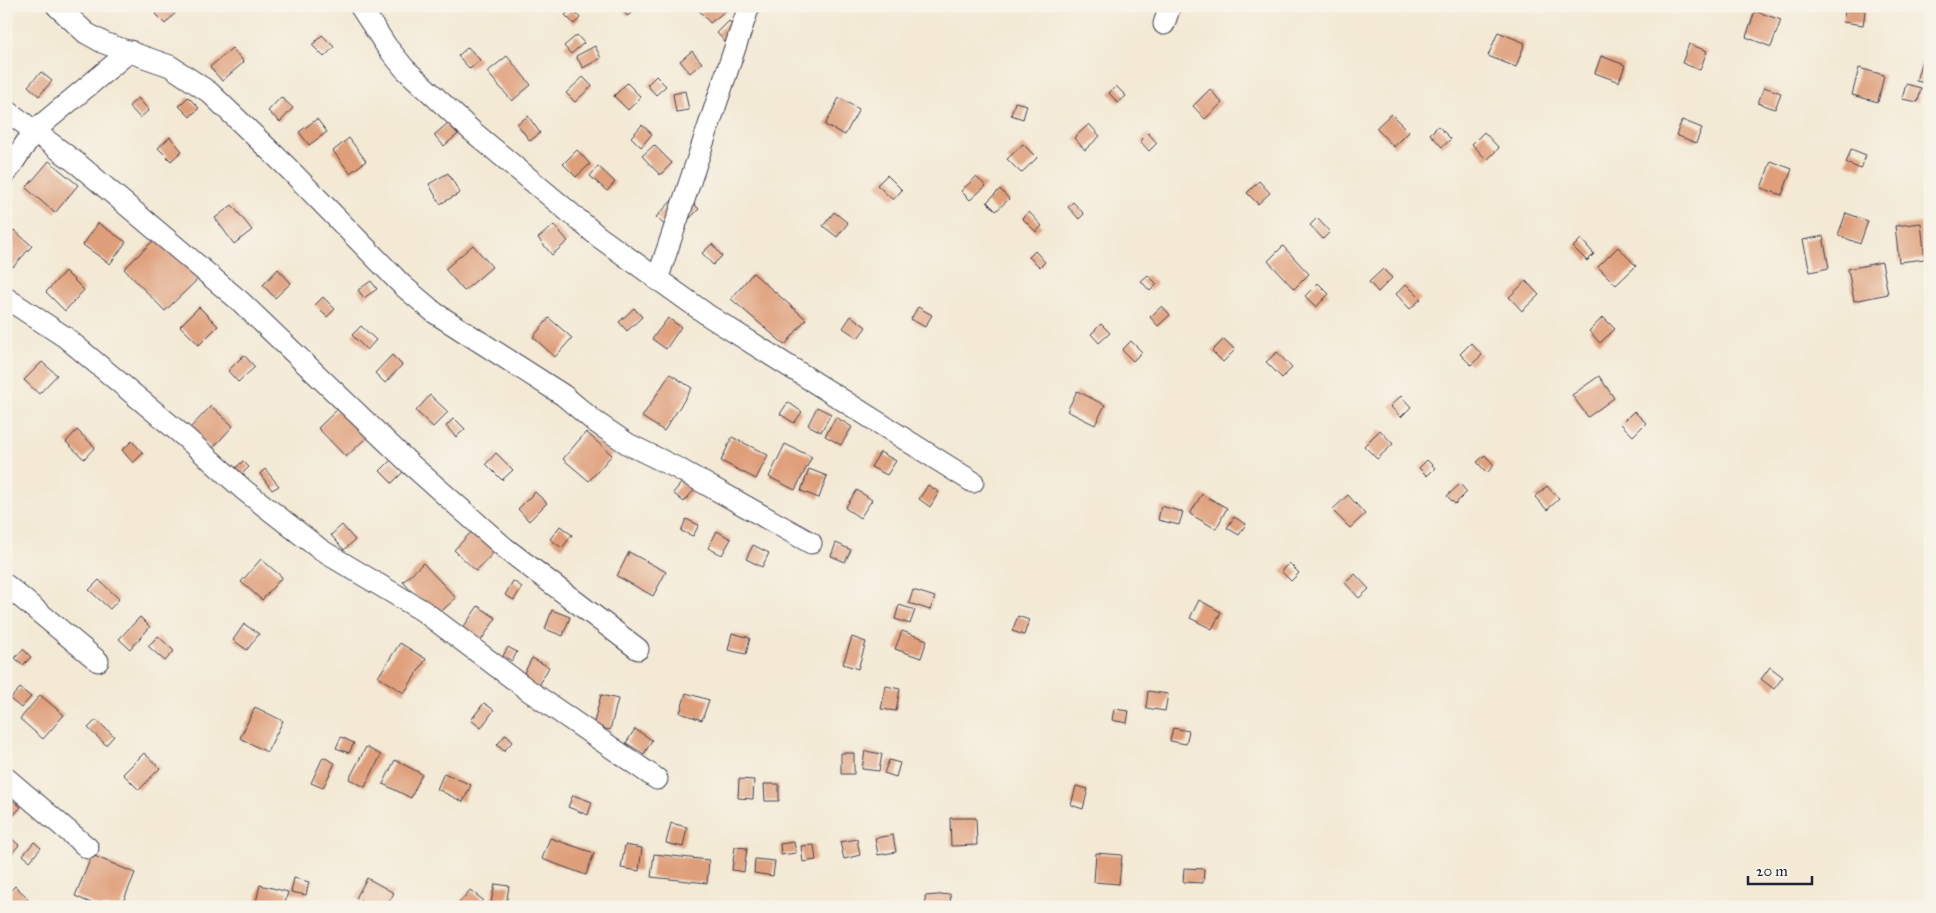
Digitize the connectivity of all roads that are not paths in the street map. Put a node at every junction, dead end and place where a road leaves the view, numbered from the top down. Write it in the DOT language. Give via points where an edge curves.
graph roads {
  1 [pos="58,6"];
  2 [pos="360,6"];
  3 [pos="749,6"];
  4 [pos="130,50"];
  5 [pos="6,110"];
  6 [pos="34,131"];
  7 [pos="6,173"];
  8 [pos="657,280"];
  9 [pos="6,298"];
  10 [pos="973,482"];
  11 [pos="811,543"];
  12 [pos="6,584"];
  13 [pos="638,650"];
  14 [pos="98,661"];
  15 [pos="6,778"];
  16 [pos="657,779"];
  17 [pos="88,848"];
  1 -- 4 [label="street" via="86,33 104,43"];
  2 -- 8 [label="street" via="405,69 599,237"];
  3 -- 8 [label="street"];
  4 -- 6 [label="street"];
  4 -- 11 [label="street" via="170,66 209,92 402,285 435,313 562,395 628,444"];
  5 -- 6 [label="street"];
  6 -- 7 [label="street"];
  6 -- 13 [label="street" via="78,164 241,302 408,462 505,548"];
  8 -- 10 [label="street"];
  9 -- 16 [label="street" via="72,343 308,541 423,611 528,690"];
  12 -- 14 [label="street"];
  15 -- 17 [label="street"];
}
